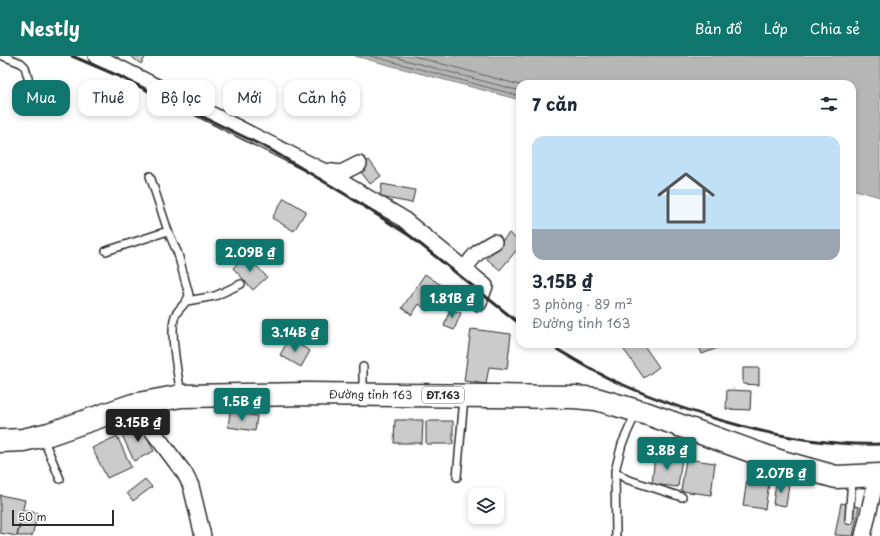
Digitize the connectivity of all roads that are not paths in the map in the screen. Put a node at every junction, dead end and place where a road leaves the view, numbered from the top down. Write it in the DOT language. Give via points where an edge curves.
graph roads {
  1 [pos="3,56"];
  2 [pos="96,56"];
  3 [pos="29,80"];
  4 [pos="359,164"];
  5 [pos="323,171"];
  6 [pos="150,176"];
  7 [pos="168,231"];
  8 [pos="494,242"];
  9 [pos="106,250"];
  10 [pos="465,269"];
  11 [pos="241,284"];
  12 [pos="187,301"];
  13 [pos="479,302"];
  14 [pos="363,367"];
  15 [pos="363,394"];
  16 [pos="182,396"];
  17 [pos="464,396"];
  18 [pos="133,405"];
  19 [pos="636,411"];
  20 [pos="42,436"];
  21 [pos="0,442"];
  22 [pos="615,472"];
  23 [pos="879,475"];
  24 [pos="457,477"];
  25 [pos="852,478"];
  26 [pos="60,479"];
  27 [pos="682,497"];
  28 [pos="849,520"];
  29 [pos="202,536"];
  30 [pos="616,536"];
  31 [pos="863,536"];
  1 -- 3 [label="lane" via="21,63 25,67"];
  2 -- 5 [label="street"];
  4 -- 5 [label="street" via="340,173"];
  5 -- 10 [label="street" via="402,218"];
  6 -- 7 [label="lane"];
  7 -- 9 [label="lane"];
  7 -- 12 [label="lane" via="188,288"];
  8 -- 10 [label="street" via="480,249"];
  10 -- 13 [label="street" via="485,286"];
  11 -- 12 [label="lane" via="214,296"];
  12 -- 16 [label="lane" via="175,317 173,331"];
  14 -- 15 [label="lane"];
  15 -- 16 [label="main road, Đường tỉnh 163 / ĐT.163"];
  15 -- 17 [label="main road, Đường tỉnh 163 / ĐT.163"];
  16 -- 18 [label="main road, Đường tỉnh 163 / ĐT.163"];
  17 -- 19 [label="main road, Đường tỉnh 163 / ĐT.163" via="574,397 596,399"];
  17 -- 24 [label="lane"];
  18 -- 20 [label="main road, Đường tỉnh 163 / ĐT.163"];
  18 -- 29 [label="street" via="185,474 191,486"];
  19 -- 22 [label="lane" via="622,444"];
  19 -- 25 [label="main road, Đường tỉnh 163 / ĐT.163" via="779,461 836,477"];
  20 -- 21 [label="main road, Đường tỉnh 163 / ĐT.163"];
  20 -- 26 [label="lane"];
  22 -- 27 [label="lane" via="626,479"];
  22 -- 30 [label="lane"];
  23 -- 25 [label="main road, Đường tỉnh 163 / ĐT.163"];
  23 -- 31 [label="street"];
  25 -- 28 [label="lane"];
}
